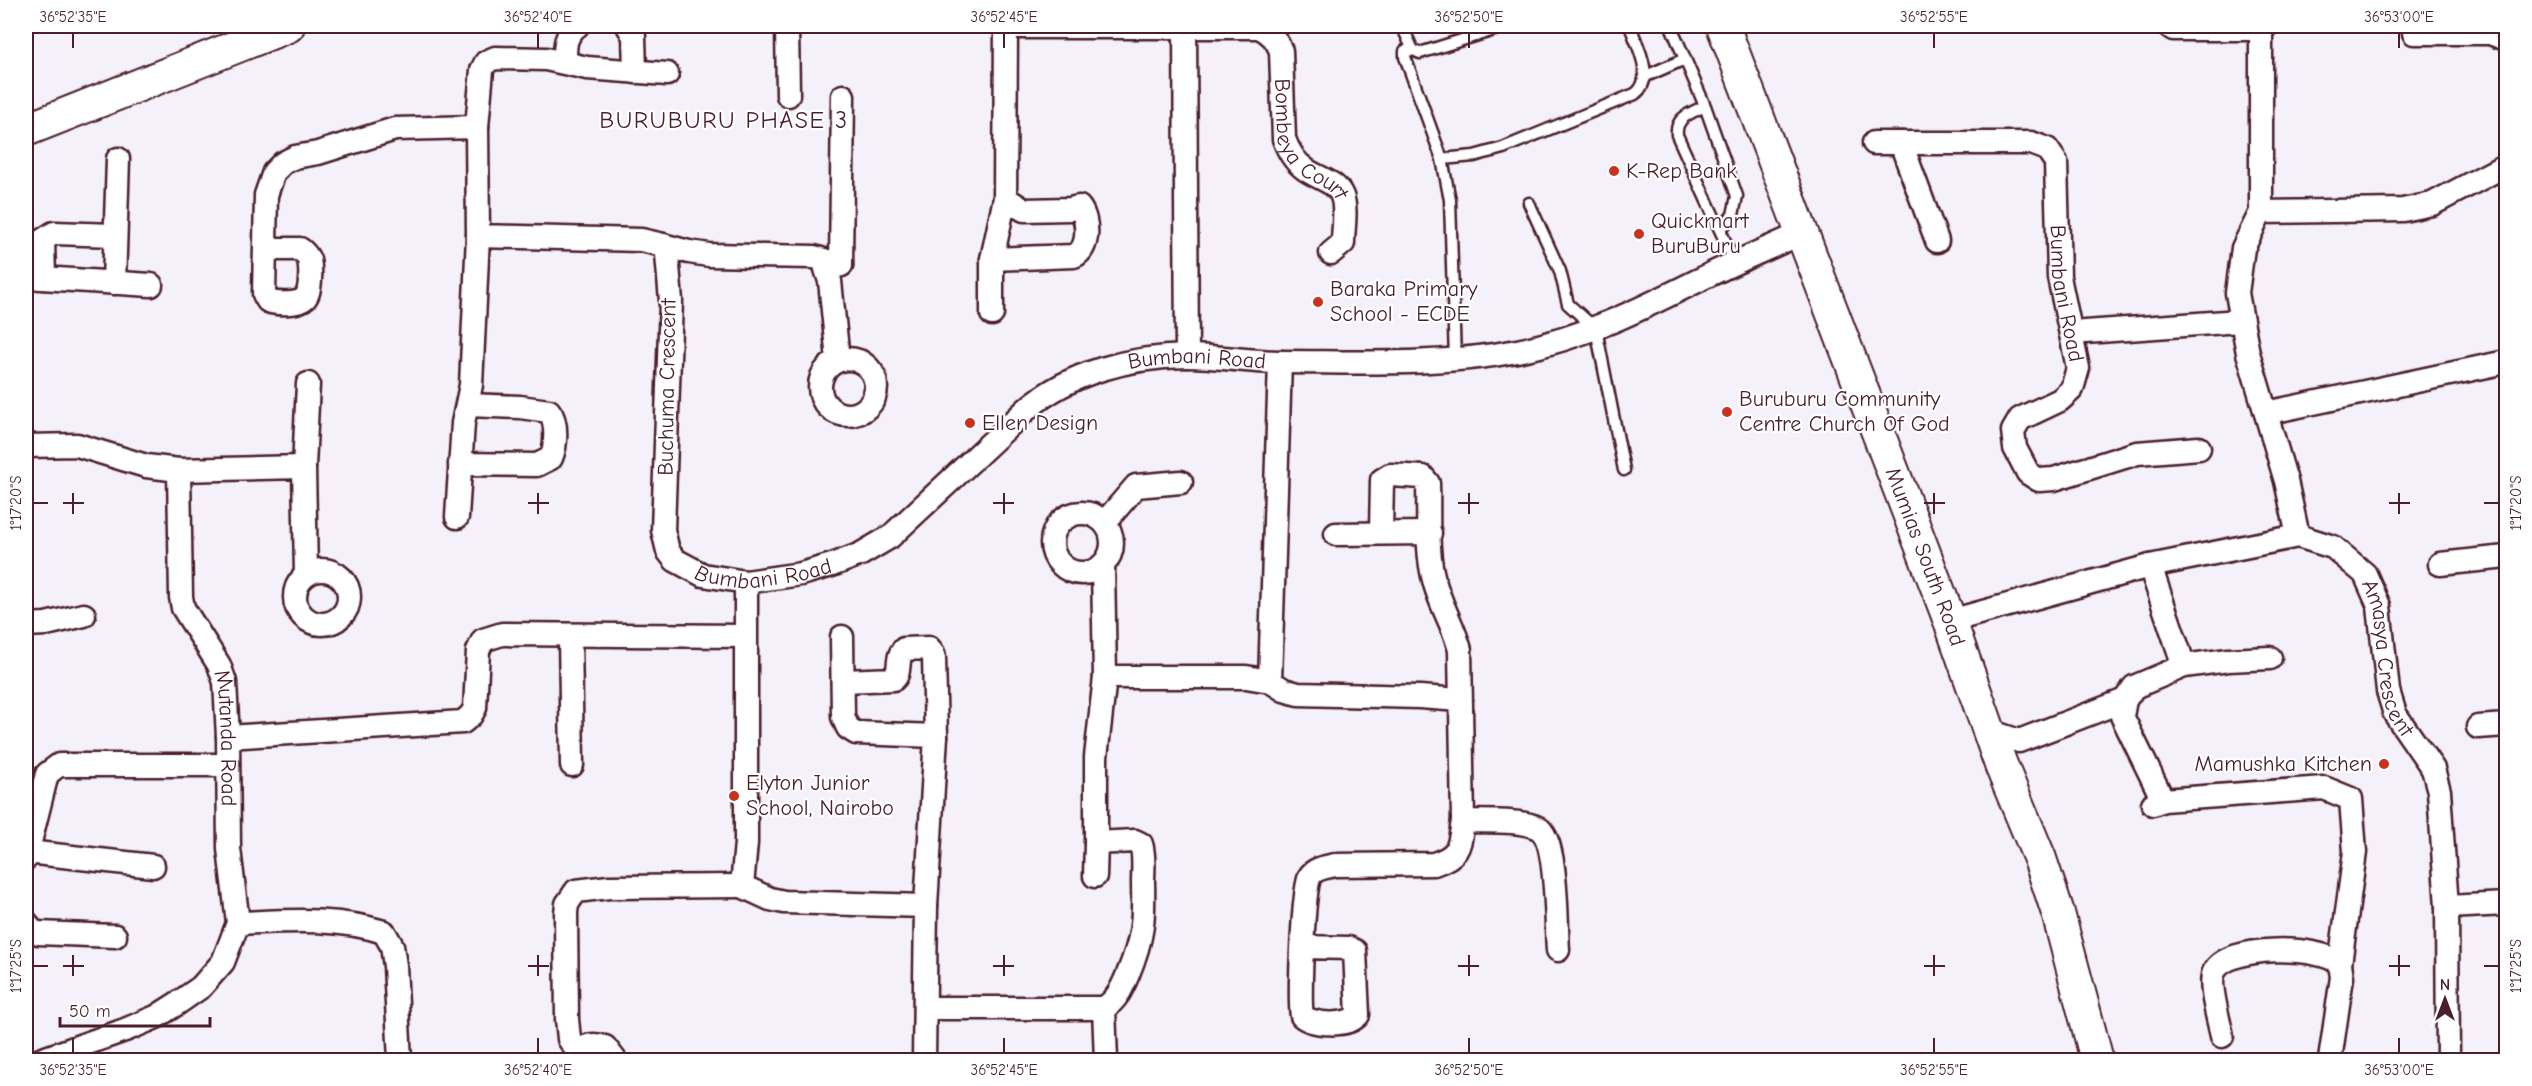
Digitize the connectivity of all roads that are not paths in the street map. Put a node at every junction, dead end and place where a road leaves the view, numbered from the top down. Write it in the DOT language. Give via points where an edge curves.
graph roads {
  1 [pos="288,26"];
  2 [pos="577,26"];
  3 [pos="628,26"];
  4 [pos="787,26"];
  5 [pos="1006,26"];
  6 [pos="1402,26"];
  7 [pos="1507,26"];
  8 [pos="1630,26"];
  9 [pos="1671,26"];
  10 [pos="1723,26"];
  11 [pos="2169,26"];
  12 [pos="1185,27"];
  13 [pos="2263,27"];
  14 [pos="1270,29"];
  15 [pos="2414,33"];
  16 [pos="2506,39"];
  17 [pos="1413,50"];
  18 [pos="1685,59"];
  19 [pos="565,62"];
  20 [pos="635,72"];
  21 [pos="667,74"];
  22 [pos="1642,86"];
  23 [pos="788,95"];
  24 [pos="843,96"];
  25 [pos="1705,106"];
  26 [pos="477,127"];
  27 [pos="26,130"];
  28 [pos="1874,143"];
  29 [pos="1900,143"];
  30 [pos="118,159"];
  31 [pos="1442,159"];
  32 [pos="2506,165"];
  33 [pos="1005,198"];
  34 [pos="1529,203"];
  35 [pos="2261,212"];
  36 [pos="1720,230"];
  37 [pos="1802,233"];
  38 [pos="115,235"];
  39 [pos="478,236"];
  40 [pos="1937,241"];
  41 [pos="663,245"];
  42 [pos="264,249"];
  43 [pos="1331,253"];
  44 [pos="992,259"];
  45 [pos="1735,263"];
  46 [pos="841,265"];
  47 [pos="35,278"];
  48 [pos="114,283"];
  49 [pos="151,285"];
  50 [pos="992,314"];
  51 [pos="2240,321"];
  52 [pos="1596,329"];
  53 [pos="2071,333"];
  54 [pos="1187,356"];
  55 [pos="838,360"];
  56 [pos="1455,360"];
  57 [pos="1280,362"];
  58 [pos="2506,362"];
  59 [pos="308,384"];
  60 [pos="468,405"];
  61 [pos="2266,413"];
  62 [pos="26,446"];
  63 [pos="2199,448"];
  64 [pos="460,464"];
  65 [pos="304,467"];
  66 [pos="179,470"];
  67 [pos="1624,470"];
  68 [pos="1181,482"];
  69 [pos="458,517"];
  70 [pos="1105,522"];
  71 [pos="663,530"];
  72 [pos="1381,533"];
  73 [pos="1430,533"];
  74 [pos="1336,534"];
  75 [pos="2298,536"];
  76 [pos="2506,557"];
  77 [pos="2440,564"];
  78 [pos="1103,566"];
  79 [pos="2150,566"];
  80 [pos="306,575"];
  81 [pos="746,582"];
  82 [pos="84,615"];
  83 [pos="1950,621"];
  84 [pos="26,625"];
  85 [pos="570,636"];
  86 [pos="745,636"];
  87 [pos="842,637"];
  88 [pos="2270,658"];
  89 [pos="2184,666"];
  90 [pos="1105,677"];
  91 [pos="843,681"];
  92 [pos="1270,681"];
  93 [pos="1460,700"];
  94 [pos="2125,700"];
  95 [pos="2506,725"];
  96 [pos="2478,727"];
  97 [pos="1989,731"];
  98 [pos="936,736"];
  99 [pos="228,737"];
  100 [pos="227,765"];
  101 [pos="572,765"];
  102 [pos="30,815"];
  103 [pos="1463,821"];
  104 [pos="1096,843"];
  105 [pos="26,855"];
  106 [pos="153,866"];
  107 [pos="1095,876"];
  108 [pos="742,886"];
  109 [pos="2506,904"];
  110 [pos="926,906"];
  111 [pos="2447,907"];
  112 [pos="26,922"];
  113 [pos="238,923"];
  114 [pos="115,936"];
  115 [pos="1303,947"];
  116 [pos="1558,950"];
  117 [pos="2340,964"];
  118 [pos="926,1008"];
  119 [pos="1104,1008"];
  120 [pos="2222,1036"];
  121 [pos="576,1056"];
  122 [pos="40,1060"];
  123 [pos="400,1060"];
  124 [pos="615,1060"];
  125 [pos="924,1060"];
  126 [pos="1106,1060"];
  127 [pos="2097,1060"];
  128 [pos="2330,1060"];
  129 [pos="2448,1060"];
  1 -- 27 [label="main road"];
  2 -- 19 [label="street" via="565,40"];
  3 -- 20 [label="street" via="634,36"];
  4 -- 23 [label="street"];
  5 -- 12 [label="street, Bombeya Court"];
  5 -- 33 [label="street"];
  6 -- 17 [label="lane"];
  7 -- 17 [label="lane" via="1428,52"];
  8 -- 22 [label="lane" via="1646,74"];
  9 -- 18 [label="lane"];
  10 -- 37 [label="main road, Mumias South Road"];
  11 -- 13 [label="street"];
  12 -- 14 [label="street, Bombeya Court"];
  12 -- 54 [label="street"];
  13 -- 35 [label="street"];
  14 -- 43 [label="street, Bombeya Court" via="1281,51 1287,149 1304,169 1332,184 1344,203 1343,243"];
  15 -- 16 [label="street" via="2490,33"];
  17 -- 31 [label="lane" via="1405,51 1405,57"];
  18 -- 22 [label="lane" via="1646,76"];
  18 -- 25 [label="lane"];
  19 -- 20 [label="street"];
  19 -- 26 [label="street" via="495,58 486,62"];
  20 -- 21 [label="street"];
  22 -- 31 [label="lane" via="1627,98 1503,148"];
  24 -- 46 [label="street"];
  25 -- 36 [label="lane" via="1737,196 1733,215"];
  25 -- 36 [label="lane" via="1682,117 1676,130"];
  26 -- 39 [label="street"];
  26 -- 42 [label="street" via="395,129 283,163 274,171 266,195"];
  28 -- 29 [label="street, Bumbani Road"];
  29 -- 40 [label="street"];
  29 -- 53 [label="street, Bumbani Road" via="2031,143 2047,148 2056,162 2059,277"];
  30 -- 38 [label="street"];
  31 -- 56 [label="lane" via="1450,200"];
  32 -- 35 [label="street" via="2432,204 2403,210"];
  33 -- 44 [label="street"];
  33 -- 44 [label="street" via="1024,210 1079,207 1084,218 1085,241 1083,249 1074,256"];
  34 -- 52 [label="lane" via="1560,271 1568,304"];
  35 -- 51 [label="street" via="2243,248 2236,293"];
  36 -- 45 [label="lane"];
  37 -- 45 [label="street, Bumbani Road"];
  37 -- 83 [label="main road, Mumias South Road"];
  38 -- 47 [label="street" via="46,236"];
  38 -- 48 [label="street"];
  39 -- 41 [label="street" via="641,240"];
  39 -- 60 [label="street"];
  41 -- 46 [label="street" via="689,252 814,257"];
  41 -- 71 [label="street, Buchuma Crescent" via="671,301"];
  44 -- 50 [label="street"];
  45 -- 52 [label="street, Bumbani Road"];
  46 -- 55 [label="street" via="826,269"];
  47 -- 48 [label="street"];
  48 -- 49 [label="street"];
  51 -- 53 [label="street"];
  51 -- 61 [label="street"];
  52 -- 56 [label="street, Bumbani Road" via="1519,351"];
  52 -- 67 [label="lane"];
  53 -- 63 [label="street, Bumbani Road" via="2078,368 2072,389 2060,400 2020,419 2013,431 2015,448 2028,473 2039,480 2054,479 2137,453"];
  54 -- 57 [label="street, Bumbani Road"];
  54 -- 81 [label="street, Bumbani Road" via="1125,363 1073,379 1047,392 890,537 861,554 822,568"];
  56 -- 57 [label="street, Bumbani Road"];
  57 -- 92 [label="street"];
  58 -- 61 [label="street"];
  59 -- 65 [label="street"];
  60 -- 64 [label="street"];
  60 -- 64 [label="street" via="549,411 555,418 554,450 551,458 537,465"];
  61 -- 75 [label="street"];
  62 -- 66 [label="street" via="77,445 146,466"];
  64 -- 69 [label="street"];
  65 -- 66 [label="street"];
  65 -- 80 [label="street"];
  66 -- 99 [label="street, Mutanda Road" via="181,597 188,618 223,674"];
  68 -- 70 [label="street" via="1136,486"];
  70 -- 78 [label="street" via="1112,536 1112,552"];
  70 -- 78 [label="street" via="1092,513 1076,512 1061,520 1052,533 1052,549 1059,564 1072,572 1089,573"];
  71 -- 81 [label="street, Bumbani Road" via="668,551 681,565 703,574"];
  72 -- 73 [label="street"];
  72 -- 73 [label="street" via="1382,480 1390,475 1416,475 1428,483"];
  72 -- 74 [label="street"];
  73 -- 93 [label="street" via="1433,577 1460,650"];
  75 -- 79 [label="street, Amasya Crescent"];
  75 -- 111 [label="street, Amasya Crescent" via="2333,547 2365,574 2379,606 2388,691 2395,714 2433,769 2439,790"];
  76 -- 77 [label="street"];
  78 -- 90 [label="street"];
  79 -- 83 [label="street, Amasya Crescent"];
  79 -- 89 [label="street"];
  81 -- 86 [label="street"];
  82 -- 84 [label="street"];
  83 -- 97 [label="main road, Mumias South Road"];
  85 -- 86 [label="street"];
  85 -- 99 [label="street" via="502,634 483,640 478,651 475,708 463,722"];
  85 -- 101 [label="street"];
  86 -- 108 [label="street" via="746,843"];
  87 -- 91 [label="street"];
  88 -- 89 [label="street"];
  89 -- 94 [label="street" via="2134,687"];
  90 -- 92 [label="street" via="1246,677"];
  90 -- 104 [label="street" via="1096,757"];
  91 -- 98 [label="street" via="843,717 851,731"];
  91 -- 98 [label="street" via="894,679 904,650 929,648 934,658"];
  92 -- 93 [label="street" via="1298,694"];
  93 -- 103 [label="street"];
  94 -- 97 [label="street" via="2019,741"];
  94 -- 117 [label="street" via="2122,716 2158,802 2324,788 2351,799 2355,852"];
  95 -- 96 [label="street"];
  97 -- 127 [label="main road, Mumias South Road" via="2040,859"];
  98 -- 110 [label="street"];
  99 -- 100 [label="street, Mutanda Road"];
  100 -- 102 [label="street" via="58,765 47,774"];
  100 -- 113 [label="street, Mutanda Road" via="229,849"];
  102 -- 105 [label="street"];
  103 -- 115 [label="street" via="1459,847 1449,859 1434,864 1335,865 1319,868 1310,875"];
  103 -- 116 [label="street" via="1522,824 1539,828 1548,838 1554,870"];
  104 -- 107 [label="street"];
  104 -- 119 [label="street" via="1136,842 1143,849 1143,921 1138,949 1120,993"];
  105 -- 106 [label="street"];
  108 -- 110 [label="street" via="784,902"];
  108 -- 121 [label="street" via="609,887 576,891 567,904 567,1019"];
  109 -- 111 [label="street"];
  110 -- 118 [label="street"];
  111 -- 129 [label="street, Amasya Crescent"];
  112 -- 114 [label="street" via="38,933"];
  113 -- 122 [label="street, Mutanda Road" via="223,962 201,987 178,1003 125,1030"];
  113 -- 123 [label="street" via="324,920 384,932 392,946 395,966"];
  117 -- 120 [label="street" via="2332,958 2308,953 2263,951 2229,958 2212,974"];
  117 -- 128 [label="street" via="2342,982"];
  118 -- 119 [label="street"];
  118 -- 125 [label="street"];
  119 -- 126 [label="street"];
  121 -- 124 [label="street" via="590,1045 598,1045"];
}
